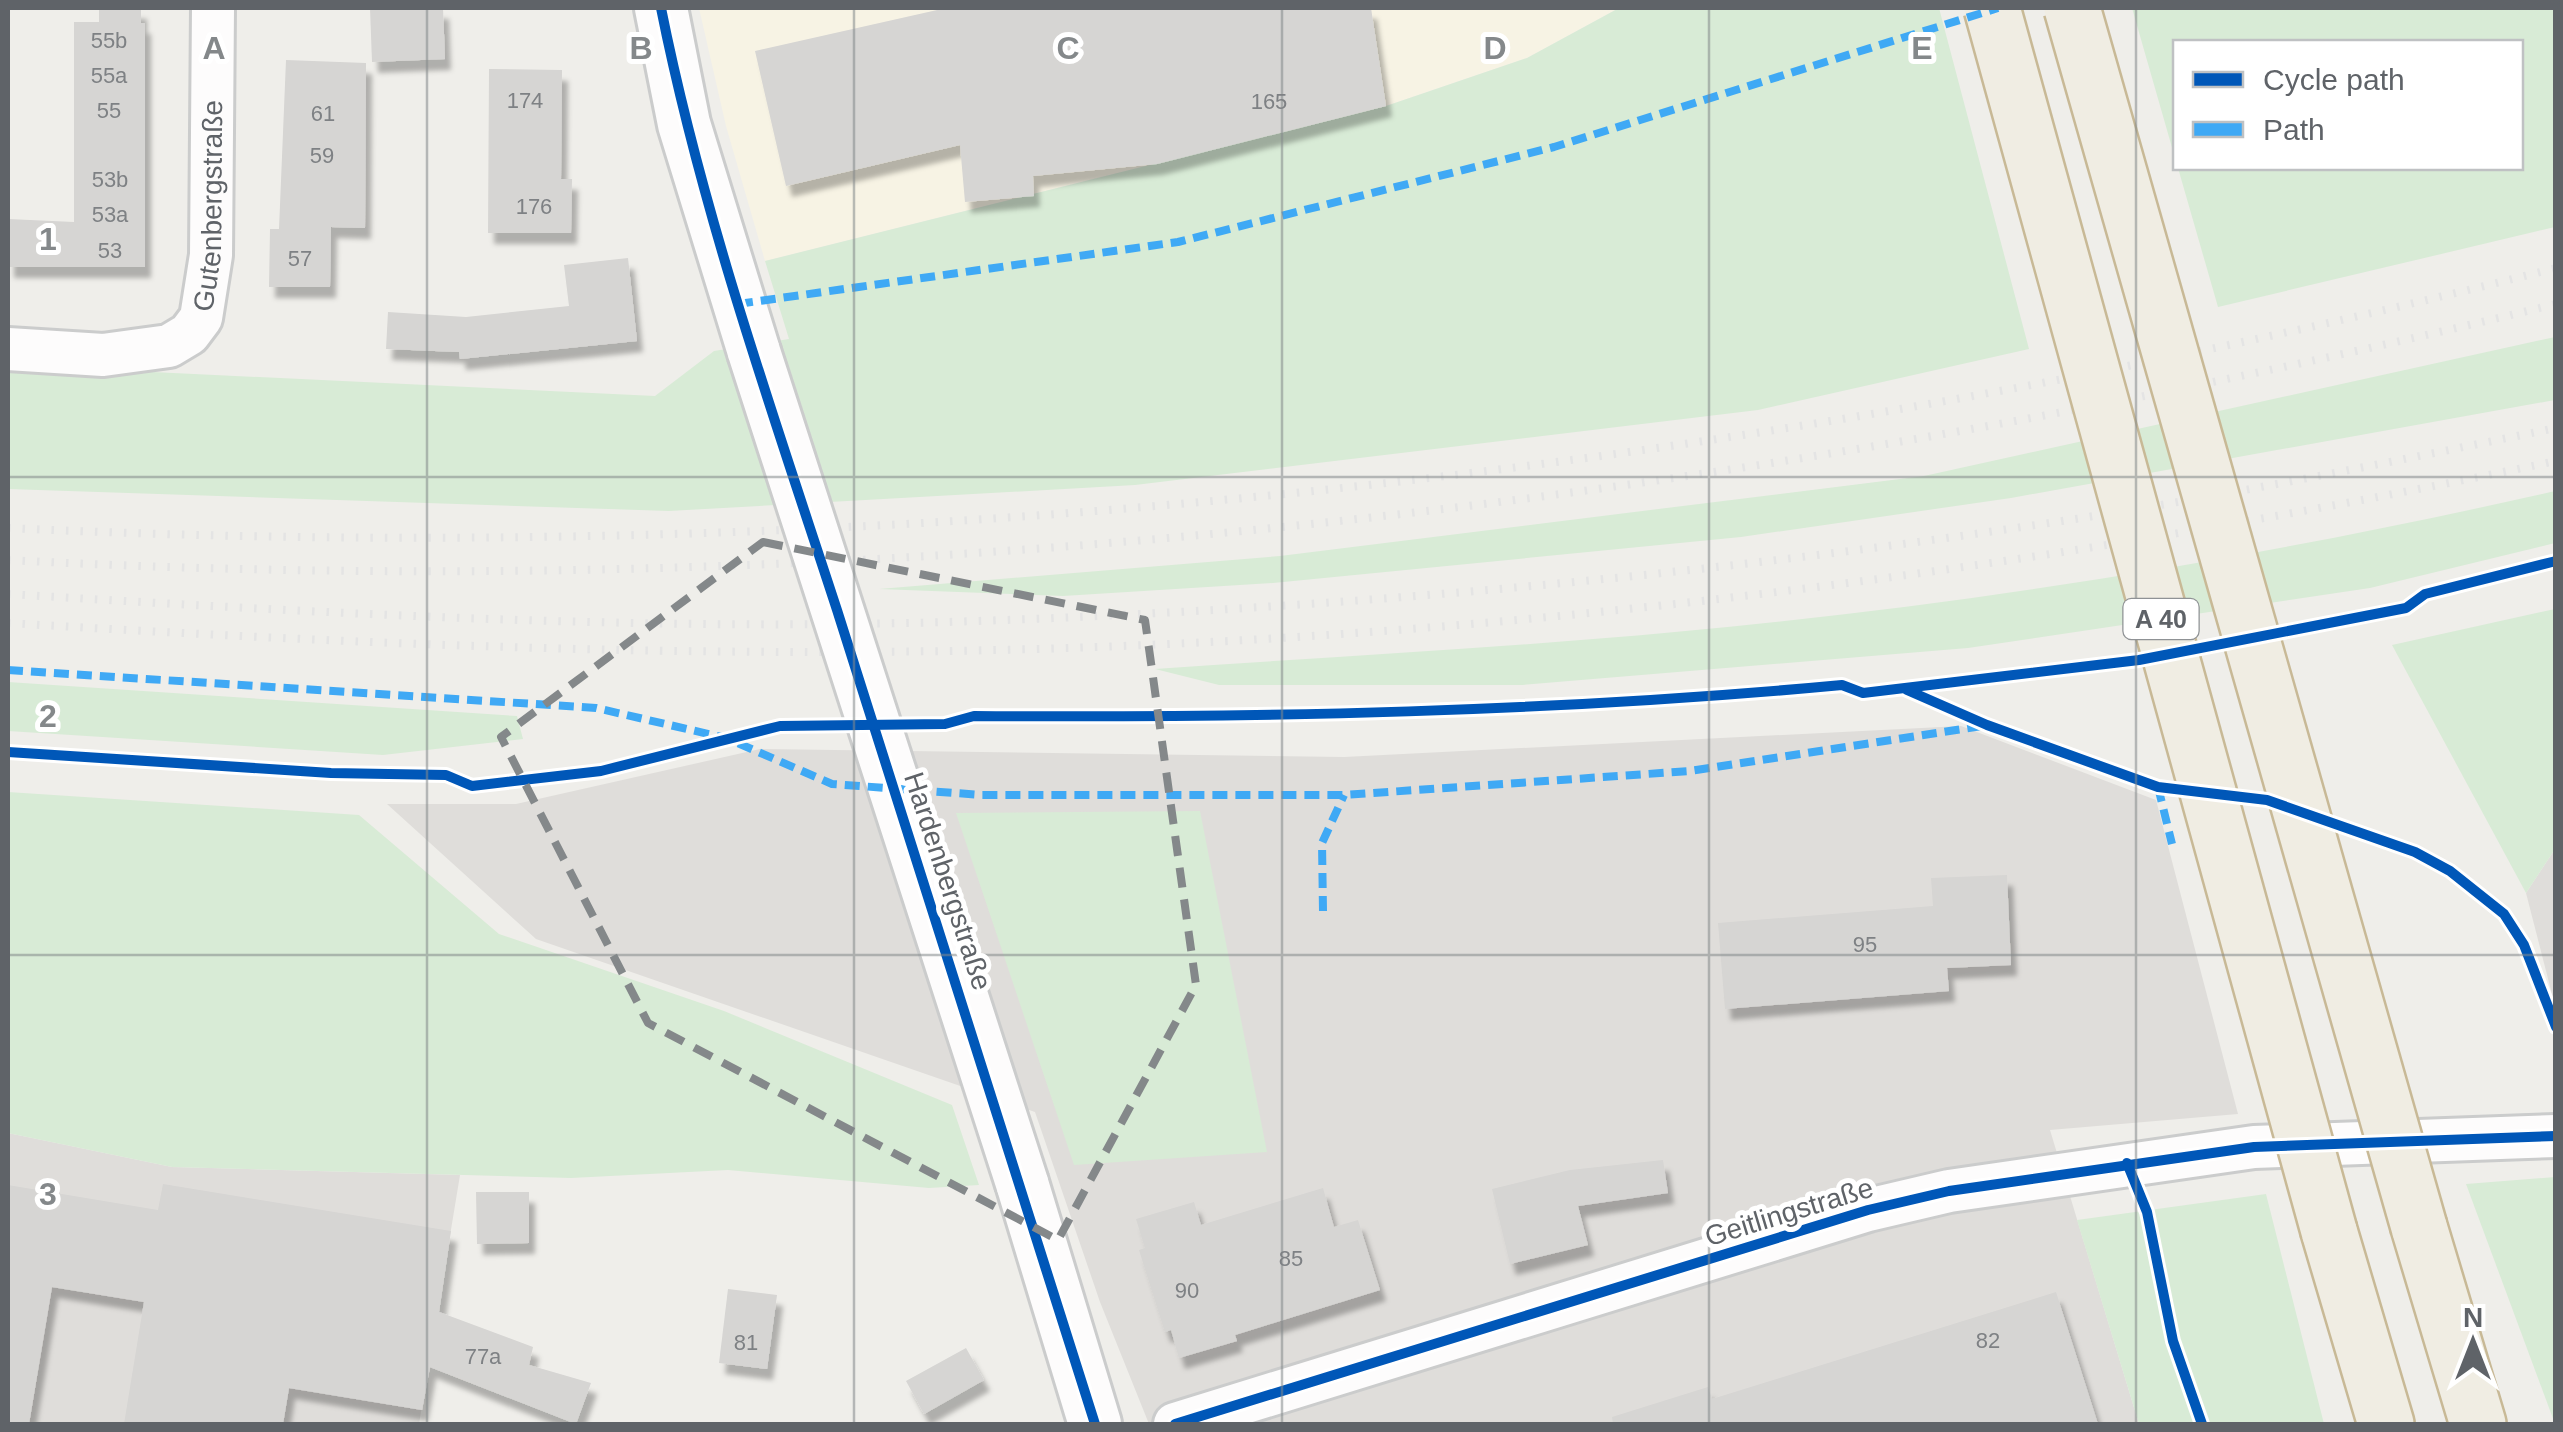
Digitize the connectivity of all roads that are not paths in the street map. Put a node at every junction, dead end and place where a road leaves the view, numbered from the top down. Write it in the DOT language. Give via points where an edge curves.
graph roads {
  1 [pos="213,8"];
  2 [pos="660,8"];
  3 [pos="1992,8"];
  4 [pos="2072,8"];
  5 [pos="8,349"];
  6 [pos="2556,1136"];
  7 [pos="1094,1424"];
  8 [pos="1175,1424"];
  9 [pos="2386,1424"];
  10 [pos="2478,1424"];
  1 -- 5 [label="street, Gutenbergstraße" via="211,255 202,318 169,346 103,355"];
  2 -- 7 [label="street, Hardenbergstraße, bridge" via="684,124"];
  3 -- 9 [label="highway, A 40, bridge"];
  4 -- 10 [label="highway, A 40, bridge"];
  6 -- 8 [label="street, Geitlingstraße" via="2254,1147 1949,1191 1868,1210"];
}
